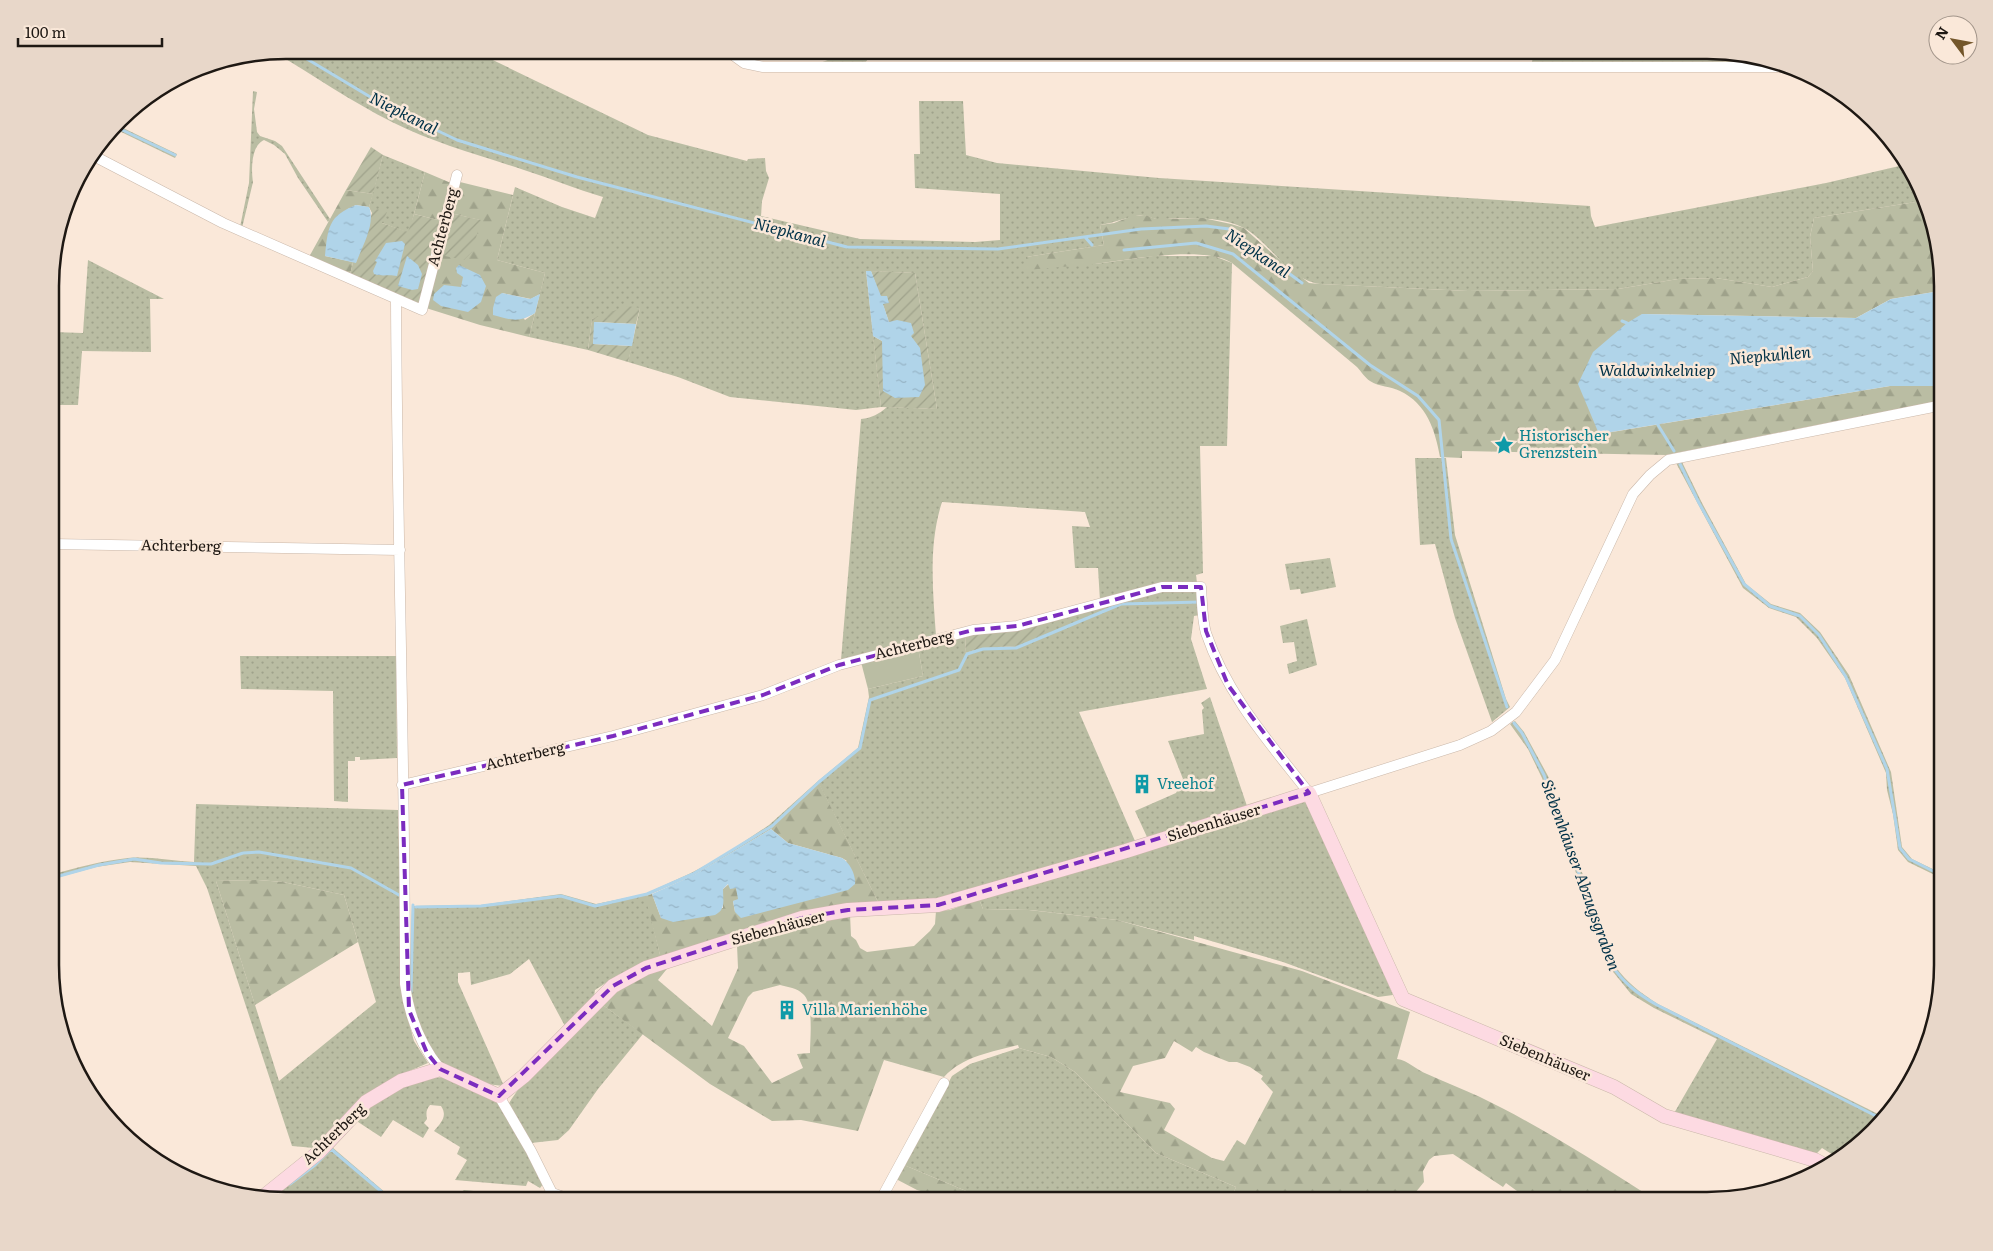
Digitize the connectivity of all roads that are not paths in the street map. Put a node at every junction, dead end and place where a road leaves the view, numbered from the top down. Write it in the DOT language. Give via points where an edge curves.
graph roads {
  1 [pos="738,59"];
  2 [pos="1769,67"];
  3 [pos="98,158"];
  4 [pos="457,175"];
  5 [pos="396,299"];
  6 [pos="1934,406"];
  7 [pos="59,544"];
  8 [pos="400,550"];
  9 [pos="402,785"];
  10 [pos="1309,793"];
  11 [pos="440,1069"];
  12 [pos="944,1083"];
  13 [pos="499,1096"];
  14 [pos="1820,1163"];
  15 [pos="269,1192"];
  16 [pos="551,1192"];
  17 [pos="885,1192"];
  1 -- 2 [label="street" via="763,68"];
  3 -- 5 [label="street, Achterberg" via="223,224"];
  4 -- 5 [label="street, Achterberg" via="422,310"];
  5 -- 8 [label="street"];
  6 -- 10 [label="street" via="1668,460 1633,494 1556,660 1516,712 1491,731 1460,745"];
  7 -- 8 [label="street, Achterberg"];
  8 -- 9 [label="street"];
  9 -- 10 [label="street, Achterberg" via="622,734 763,695 839,665 973,630 1017,626 1162,587 1185,586 1201,588 1206,631 1228,685 1249,718"];
  9 -- 11 [label="street" via="405,984 409,1010 427,1053"];
  10 -- 13 [label="street, Siebenhäuser" via="938,906 848,910 802,918 646,968 613,986 524,1076"];
  10 -- 14 [label="street, Siebenhäuser" via="1403,999 1614,1087 1664,1116"];
  11 -- 13 [label="street"];
  11 -- 15 [label="street, Achterberg" via="400,1081 366,1102 319,1152"];
  12 -- 17 [label="street"];
  13 -- 16 [label="street"];
}
